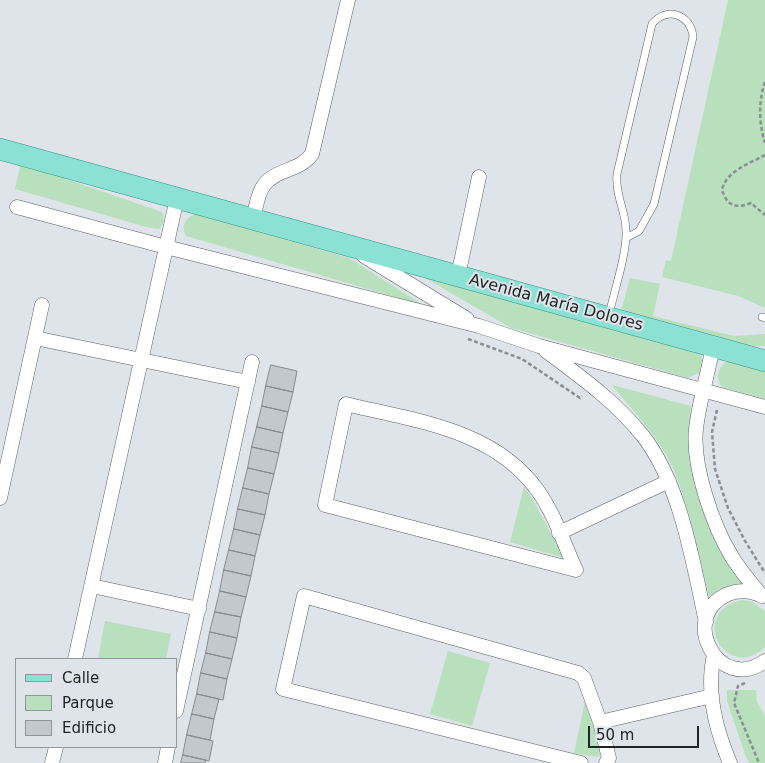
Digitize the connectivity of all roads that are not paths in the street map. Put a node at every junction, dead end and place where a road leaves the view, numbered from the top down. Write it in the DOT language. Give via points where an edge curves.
graph roads {
  1 [pos="348,0"];
  2 [pos="0,150"];
  3 [pos="479,177"];
  4 [pos="177,198"];
  5 [pos="17,207"];
  6 [pos="253,219"];
  7 [pos="626,238"];
  8 [pos="346,245"];
  9 [pos="166,247"];
  10 [pos="458,276"];
  11 [pos="42,305"];
  12 [pos="608,317"];
  13 [pos="479,326"];
  14 [pos="35,338"];
  15 [pos="539,346"];
  16 [pos="713,346"];
  17 [pos="142,359"];
  18 [pos="765,361"];
  19 [pos="252,362"];
  20 [pos="248,382"];
  21 [pos="704,390"];
  22 [pos="765,407"];
  23 [pos="669,482"];
  24 [pos="0,498"];
  25 [pos="559,533"];
  26 [pos="92,586"];
  27 [pos="762,596"];
  28 [pos="199,609"];
  29 [pos="706,622"];
  30 [pos="714,655"];
  31 [pos="75,658"];
  32 [pos="764,663"];
  33 [pos="712,696"];
  34 [pos="178,702"];
  35 [pos="600,722"];
  36 [pos="56,748"];
  37 [pos="168,748"];
  38 [pos="52,763"];
  39 [pos="165,763"];
  40 [pos="581,763"];
  41 [pos="606,763"];
  42 [pos="730,763"];
  1 -- 6 [label="street" via="312,154 300,165 281,172 264,185"];
  2 -- 4 [label="main road, Avenida María Dolores"];
  3 -- 10 [label="street"];
  4 -- 6 [label="main road, Avenida María Dolores"];
  4 -- 9 [label="street"];
  5 -- 9 [label="street, Avenida María Dolores"];
  6 -- 8 [label="main road, Avenida María Dolores"];
  7 -- 7 [label="lane" via="617,195 617,174 652,24 661,16 673,13 690,24 693,37 654,204 639,231"];
  7 -- 12 [label="lane"];
  8 -- 10 [label="main road, Avenida María Dolores"];
  8 -- 13 [label="street, Avenida María Dolores"];
  9 -- 13 [label="street, Avenida María Dolores"];
  9 -- 17 [label="street"];
  10 -- 12 [label="main road, Avenida María Dolores"];
  11 -- 14 [label="street"];
  12 -- 16 [label="main road, Avenida María Dolores"];
  13 -- 15 [label="street, Avenida María Dolores"];
  14 -- 17 [label="street"];
  14 -- 24 [label="street"];
  15 -- 21 [label="street, Avenida María Dolores"];
  15 -- 23 [label="street" via="615,405 644,437"];
  16 -- 18 [label="main road, Avenida María Dolores"];
  16 -- 21 [label="street"];
  17 -- 20 [label="street"];
  17 -- 26 [label="street"];
  19 -- 20 [label="street"];
  20 -- 28 [label="street"];
  21 -- 22 [label="street, Avenida María Dolores"];
  21 -- 27 [label="street" via="696,430 701,476 732,557"];
  23 -- 25 [label="street"];
  23 -- 29 [label="street"];
  25 -- 25 [label="street" via="547,505 529,480 502,454 486,444 450,430 346,404 325,505 576,570"];
  26 -- 28 [label="street"];
  26 -- 31 [label="street"];
  27 -- 29 [label="street" via="742,591 726,595 713,606"];
  28 -- 34 [label="street"];
  29 -- 30 [label="street" via="706,639"];
  30 -- 32 [label="street" via="736,668 745,669"];
  30 -- 33 [label="street" via="710,672"];
  33 -- 35 [label="street"];
  33 -- 42 [label="street"];
  35 -- 40 [label="street" via="584,678 578,673 304,596 283,690"];
  35 -- 41 [label="street" via="609,758"];
  36 -- 38 [label="street"];
  37 -- 39 [label="street"];
}
